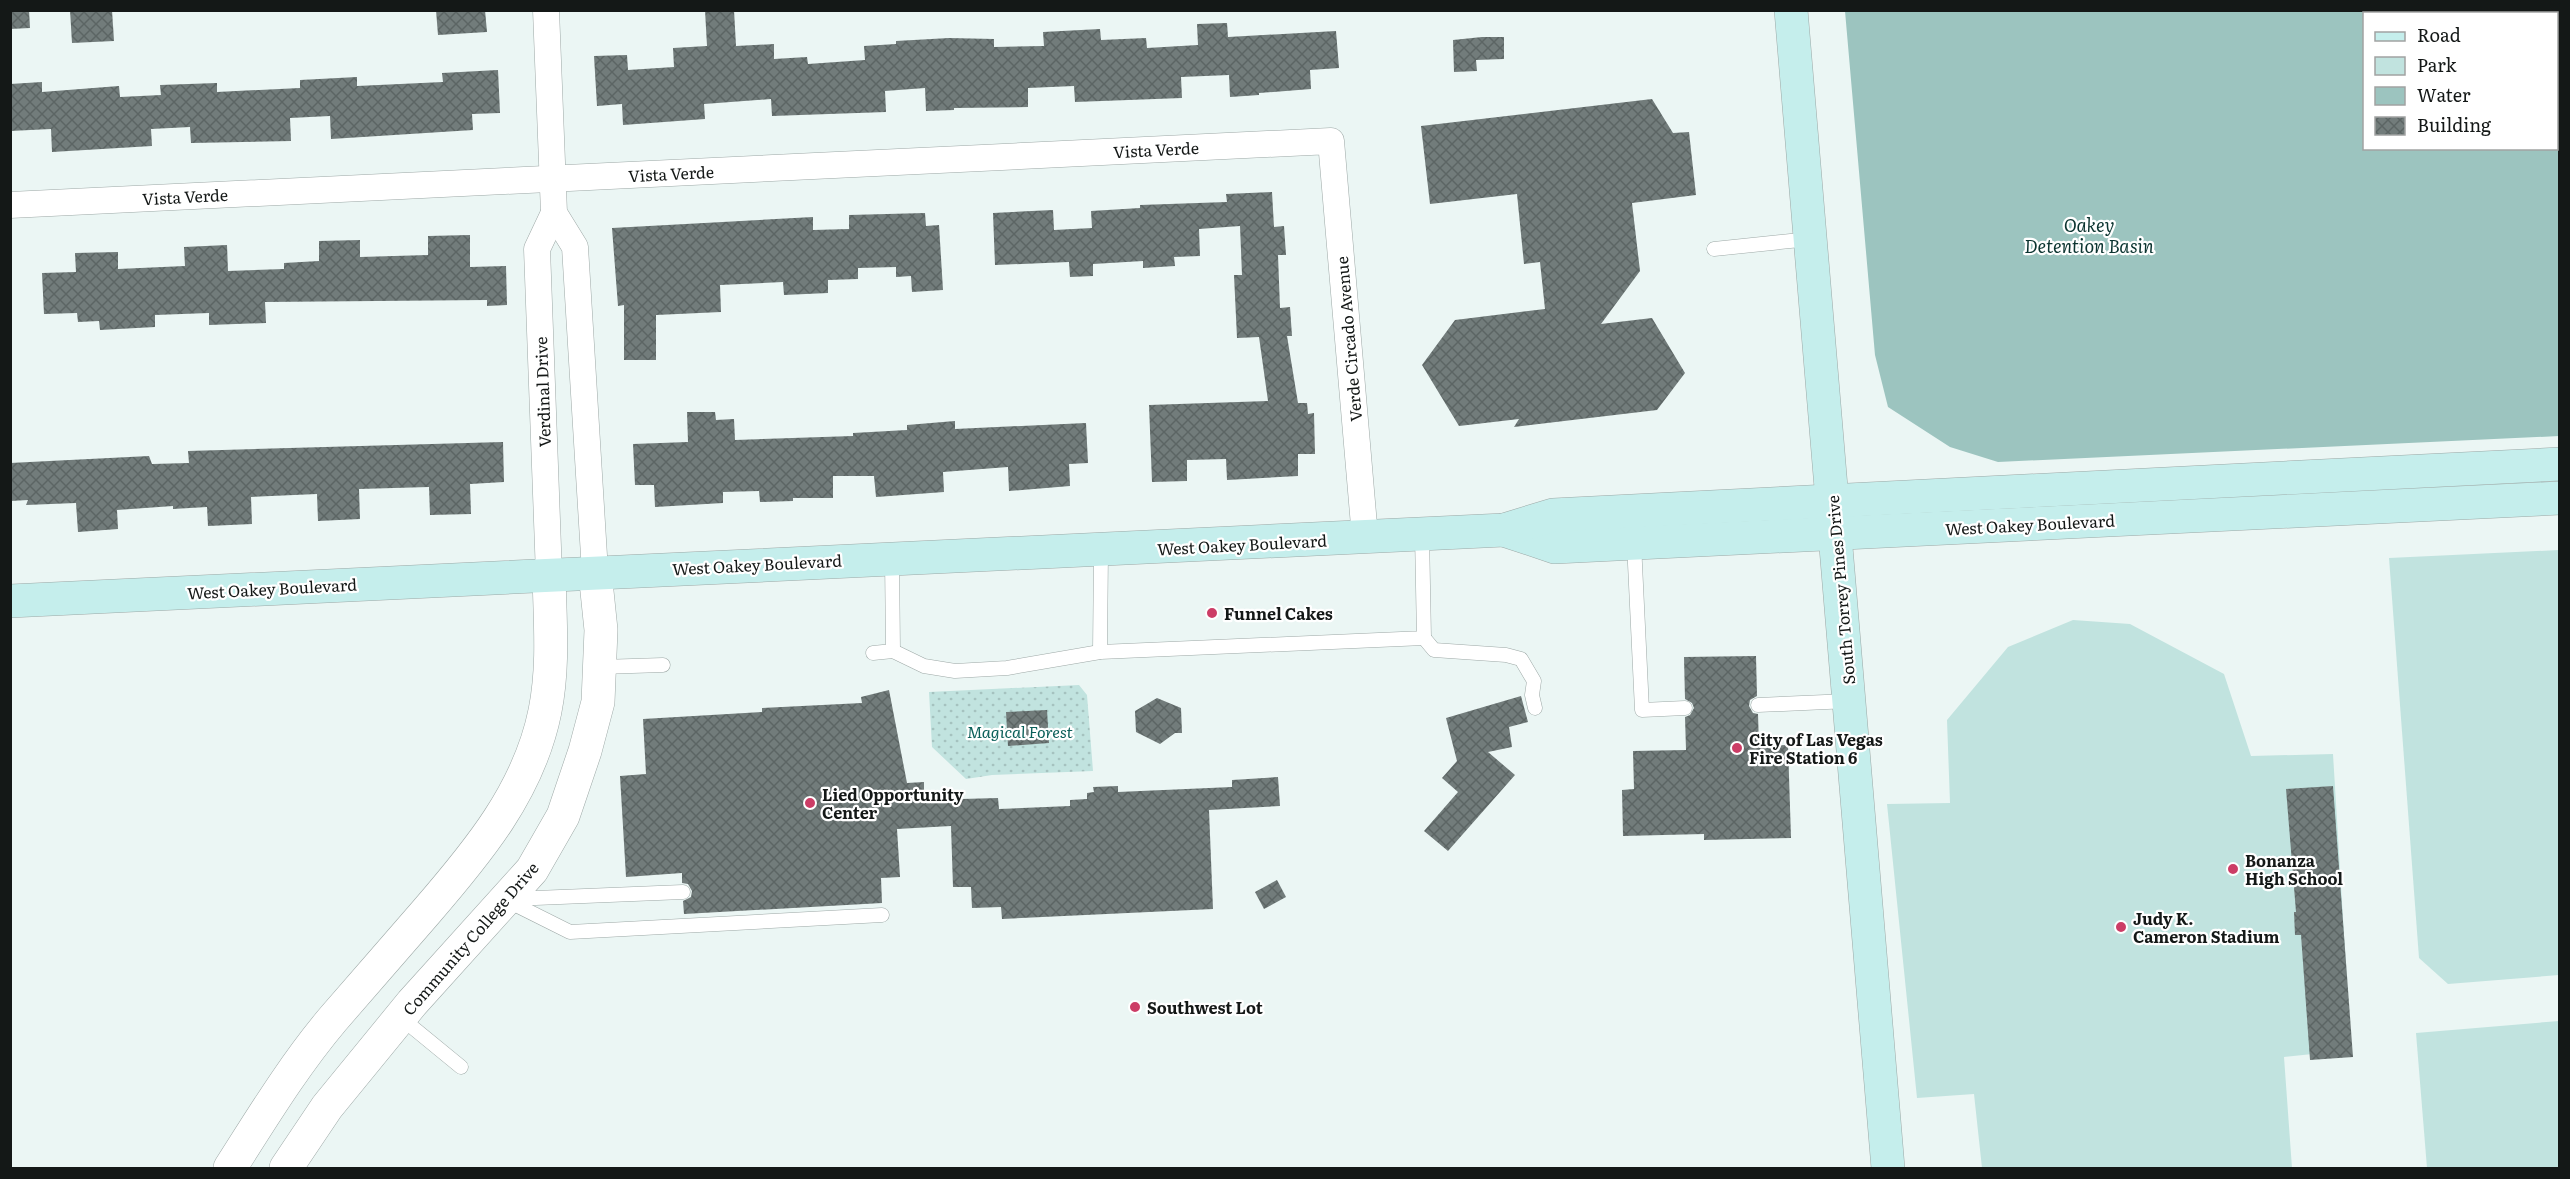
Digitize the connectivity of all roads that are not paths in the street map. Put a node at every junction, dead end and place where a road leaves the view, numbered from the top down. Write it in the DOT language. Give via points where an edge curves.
graph roads {
  1 [pos="546,10"];
  2 [pos="1791,10"];
  3 [pos="1331,141"];
  4 [pos="552,179"];
  5 [pos="10,205"];
  6 [pos="554,213"];
  7 [pos="1809,239"];
  8 [pos="1714,249"];
  9 [pos="2559,464"];
  10 [pos="2559,498"];
  11 [pos="1832,501"];
  12 [pos="1632,511"];
  13 [pos="1504,530"];
  14 [pos="1422,534"];
  15 [pos="1834,534"];
  16 [pos="1365,537"];
  17 [pos="1634,543"];
  18 [pos="1101,551"];
  19 [pos="892,558"];
  20 [pos="595,572"];
  21 [pos="549,575"];
  22 [pos="10,601"];
  23 [pos="1424,638"];
  24 [pos="893,651"];
  25 [pos="1100,652"];
  26 [pos="873,653"];
  27 [pos="663,665"];
  28 [pos="601,667"];
  29 [pos="1849,700"];
  30 [pos="1758,705"];
  31 [pos="1535,708"];
  32 [pos="1685,708"];
  33 [pos="466,865"];
  34 [pos="683,892"];
  35 [pos="506,900"];
  36 [pos="882,915"];
  37 [pos="400,1017"];
  38 [pos="461,1067"];
  39 [pos="230,1168"];
  40 [pos="286,1168"];
  41 [pos="1888,1168"];
  1 -- 4 [label="street, Verdinal Drive"];
  2 -- 7 [label="main road, South Torrey Pines Drive"];
  3 -- 4 [label="street, Vista Verde"];
  3 -- 16 [label="street, Verde Circado Avenue"];
  4 -- 5 [label="street, Vista Verde"];
  4 -- 6 [label="street, Verdinal Drive"];
  6 -- 20 [label="street, Verdinal Drive" via="576,247"];
  6 -- 21 [label="street, Verdinal Drive" via="537,249"];
  7 -- 8 [label="lane"];
  7 -- 11 [label="main road, South Torrey Pines Drive"];
  9 -- 11 [label="main road, West Oakey Boulevard"];
  10 -- 15 [label="main road, West Oakey Boulevard"];
  11 -- 12 [label="main road, West Oakey Boulevard"];
  11 -- 15 [label="main road, South Torrey Pines Drive"];
  12 -- 13 [label="main road, West Oakey Boulevard" via="1553,514"];
  12 -- 17 [label="main road"];
  13 -- 14 [label="main road, West Oakey Boulevard"];
  13 -- 17 [label="main road, West Oakey Boulevard" via="1555,548"];
  14 -- 16 [label="main road, West Oakey Boulevard"];
  14 -- 23 [label="lane"];
  15 -- 17 [label="main road, West Oakey Boulevard"];
  15 -- 29 [label="main road, South Torrey Pines Drive"];
  16 -- 18 [label="main road, West Oakey Boulevard"];
  17 -- 32 [label="lane" via="1642,710"];
  18 -- 19 [label="main road, West Oakey Boulevard"];
  18 -- 25 [label="lane"];
  19 -- 20 [label="main road, West Oakey Boulevard"];
  19 -- 24 [label="lane"];
  20 -- 21 [label="main road, West Oakey Boulevard"];
  20 -- 28 [label="street, Community College Drive"];
  21 -- 22 [label="main road, West Oakey Boulevard"];
  21 -- 33 [label="street" via="551,667 534,749 508,807"];
  23 -- 25 [label="lane"];
  23 -- 31 [label="lane" via="1434,650 1521,659 1534,681"];
  24 -- 25 [label="lane" via="924,666 955,671 1007,668"];
  24 -- 26 [label="lane"];
  27 -- 28 [label="lane"];
  28 -- 35 [label="street, Community College Drive" via="598,702 563,816 532,870"];
  29 -- 30 [label="lane"];
  29 -- 41 [label="main road, South Torrey Pines Drive"];
  33 -- 35 [label="street"];
  33 -- 39 [label="street" via="331,1021"];
  34 -- 35 [label="lane"];
  35 -- 36 [label="lane" via="570,932"];
  35 -- 37 [label="street, Community College Drive"];
  37 -- 38 [label="lane"];
  37 -- 40 [label="street, Community College Drive" via="327,1107"];
}
